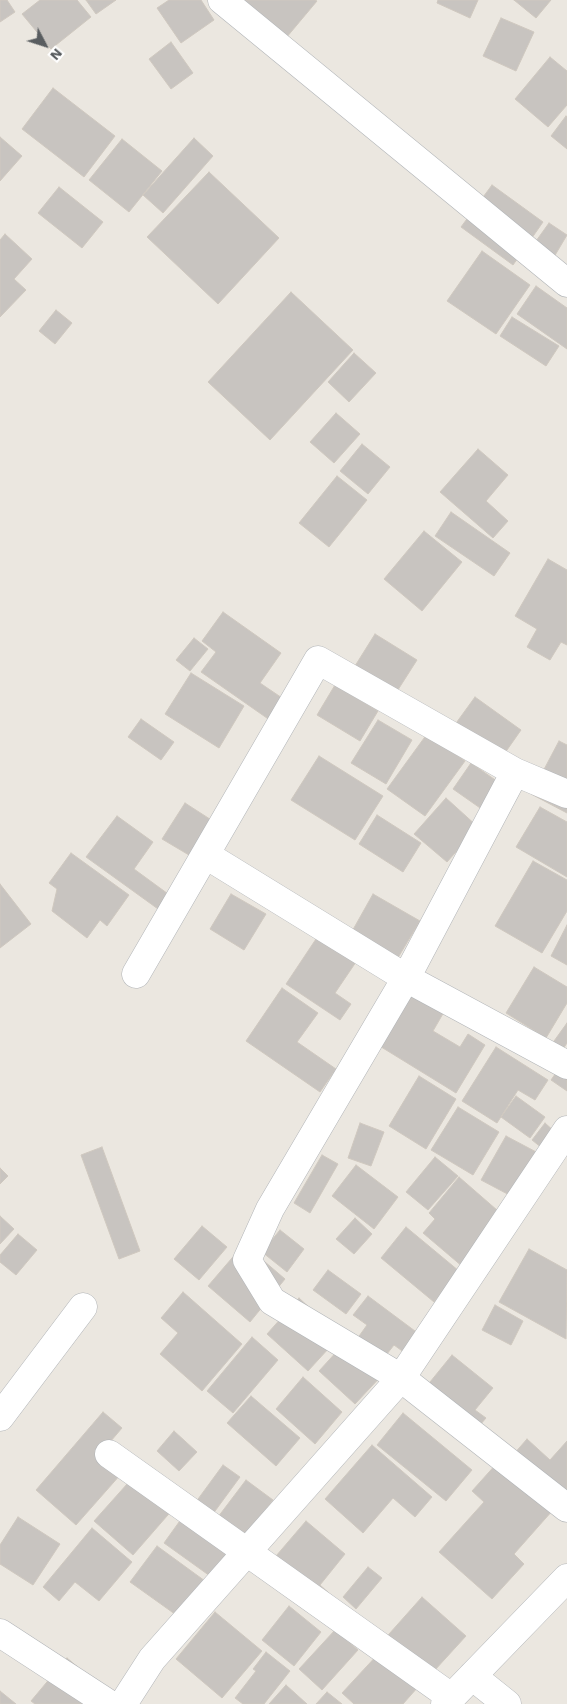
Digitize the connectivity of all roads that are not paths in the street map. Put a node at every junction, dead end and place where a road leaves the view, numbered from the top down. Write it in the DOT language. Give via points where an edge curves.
graph roads {
  1 [pos="222,0"];
  2 [pos="567,283"];
  3 [pos="515,772"];
  4 [pos="567,794"];
  5 [pos="206,855"];
  6 [pos="136,974"];
  7 [pos="406,978"];
  8 [pos="567,1065"];
  9 [pos="567,1130"];
  10 [pos="83,1306"];
  11 [pos="401,1378"];
  12 [pos="0,1417"];
  13 [pos="109,1454"];
  14 [pos="567,1508"];
  15 [pos="248,1552"];
  16 [pos="567,1578"];
  17 [pos="0,1633"];
  18 [pos="472,1676"];
  19 [pos="448,1701"];
  20 [pos="109,1704"];
  21 [pos="123,1704"];
  22 [pos="507,1704"];
  1 -- 2 [label="street"];
  3 -- 4 [label="street"];
  3 -- 5 [label="street" via="318,660"];
  3 -- 7 [label="street"];
  5 -- 6 [label="street"];
  5 -- 7 [label="street"];
  7 -- 8 [label="street"];
  7 -- 11 [label="street" via="270,1209 247,1260 272,1301"];
  9 -- 11 [label="street"];
  10 -- 12 [label="street"];
  11 -- 14 [label="street"];
  11 -- 15 [label="street"];
  13 -- 15 [label="street"];
  15 -- 19 [label="street"];
  15 -- 21 [label="street" via="152,1659"];
  16 -- 18 [label="street"];
  17 -- 20 [label="street"];
  18 -- 19 [label="street"];
  18 -- 22 [label="street"];
}
